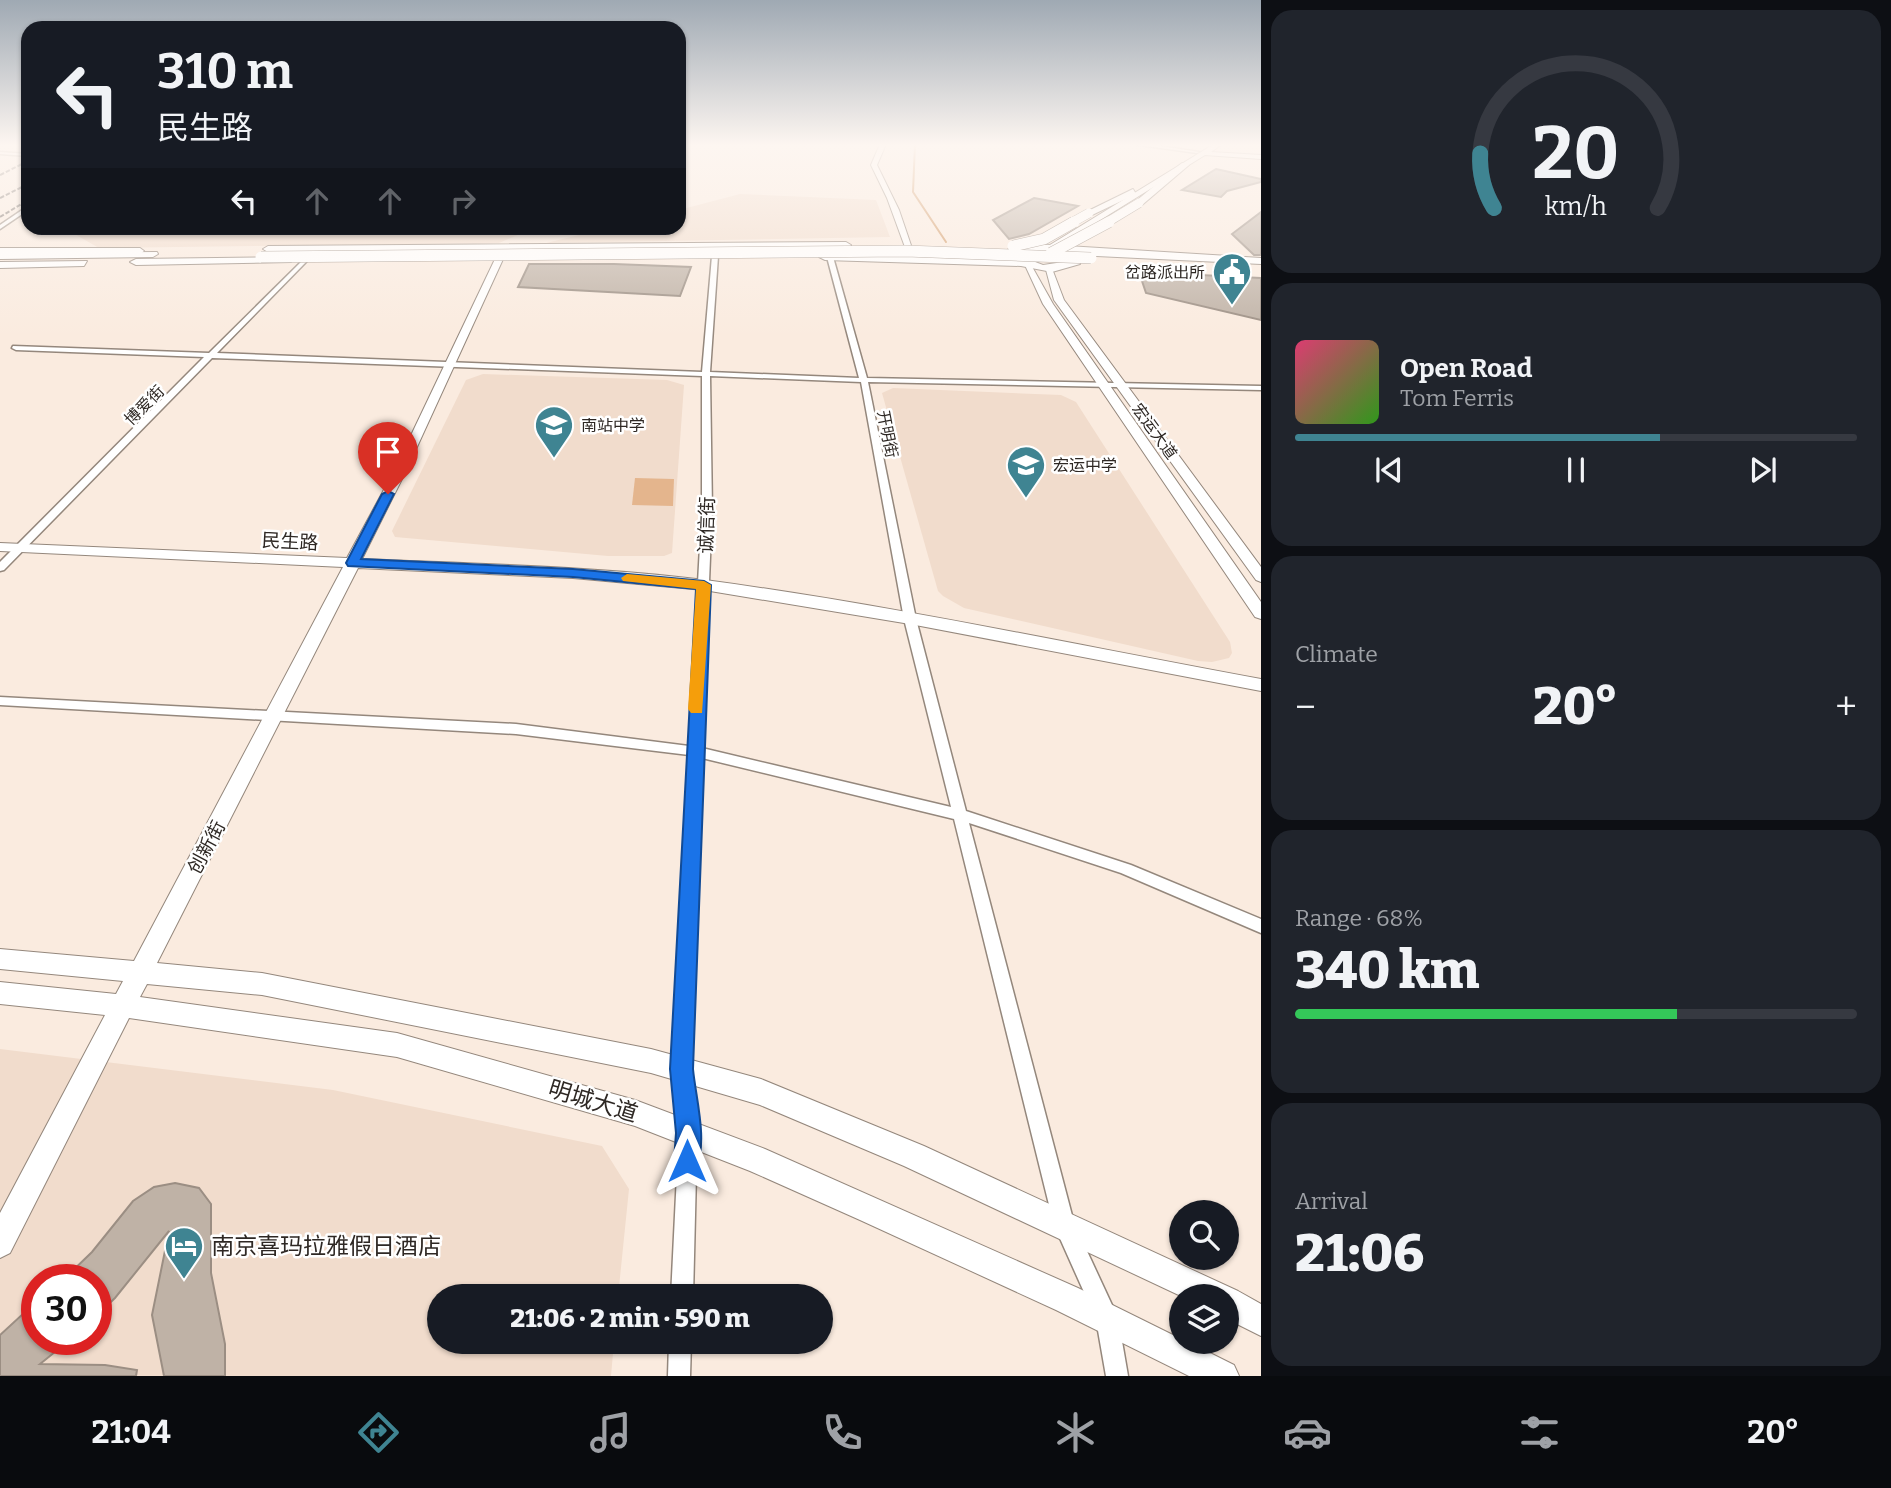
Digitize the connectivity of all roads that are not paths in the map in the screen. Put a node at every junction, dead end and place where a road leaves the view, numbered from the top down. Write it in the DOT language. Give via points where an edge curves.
graph roads {
  1 [pos="895,208"];
  2 [pos="1099,208"];
  3 [pos="1108,208"];
  4 [pos="1113,208"];
  5 [pos="1130,208"];
  6 [pos="21,213"];
  7 [pos="0,227"];
  8 [pos="908,245"];
  9 [pos="1046,248"];
  10 [pos="1013,250"];
  11 [pos="407,251"];
  12 [pos="1062,251"];
  13 [pos="635,252"];
  14 [pos="263,255"];
  15 [pos="715,256"];
  16 [pos="0,257"];
  17 [pos="138,257"];
  18 [pos="500,257"];
  19 [pos="830,257"];
  20 [pos="913,258"];
  21 [pos="1076,259"];
  22 [pos="305,260"];
  23 [pos="1024,264"];
  24 [pos="1261,265"];
  25 [pos="1048,268"];
  26 [pos="16,348"];
  27 [pos="212,357"];
  28 [pos="448,366"];
  29 [pos="706,374"];
  30 [pos="864,380"];
  31 [pos="1102,385"];
  32 [pos="1122,385"];
  33 [pos="1261,388"];
  34 [pos="0,547"];
  35 [pos="20,547"];
  36 [pos="353,563"];
  37 [pos="0,568"];
  38 [pos="1261,577"];
  39 [pos="704,585"];
  40 [pos="1261,614"];
  41 [pos="910,619"];
  42 [pos="1261,685"];
  43 [pos="0,701"];
  44 [pos="274,716"];
  45 [pos="694,751"];
  46 [pos="960,816"];
  47 [pos="1261,926"];
  48 [pos="0,959"];
  49 [pos="140,972"];
  50 [pos="0,993"];
  51 [pos="123,1005"];
  52 [pos="681,1069"];
  53 [pos="688,1133"];
  54 [pos="1064,1225"];
  55 [pos="0,1243"];
  56 [pos="682,1284"];
  57 [pos="1189,1284"];
  58 [pos="1239,1309"];
  59 [pos="1107,1318"];
  60 [pos="1261,1321"];
  61 [pos="680,1354"];
  62 [pos="679,1376"];
  63 [pos="1117,1376"];
  64 [pos="1223,1376"];
  1 -- 8 [label="main road"];
  2 -- 11 [label="highway, bridge" via="1044,239 992,248 647,246"];
  3 -- 9 [label="main road"];
  4 -- 9 [label="main road"];
  5 -- 13 [label="highway, bridge" via="1063,249 1029,257"];
  6 -- 7 [label="street"];
  8 -- 10 [label="highway"];
  8 -- 17 [label="highway" via="622,245"];
  8 -- 20 [label="main road"];
  9 -- 10 [label="highway"];
  9 -- 12 [label="highway"];
  10 -- 23 [label="highway" via="1010,256"];
  11 -- 14 [label="highway, bridge"];
  11 -- 24 [label="highway, bridge" via="888,248"];
  12 -- 21 [label="highway"];
  12 -- 24 [label="highway"];
  13 -- 14 [label="highway, bridge"];
  13 -- 24 [label="highway, bridge" via="954,252"];
  14 -- 16 [label="highway"];
  15 -- 18 [label="highway"];
  15 -- 19 [label="highway"];
  15 -- 29 [label="street, 诚信街"];
  16 -- 17 [label="main road"];
  16 -- 17 [label="main road" via="39,251"];
  17 -- 22 [label="highway"];
  18 -- 22 [label="highway"];
  18 -- 28 [label="main road, 创新街"];
  19 -- 20 [label="highway"];
  19 -- 30 [label="street, 开明街"];
  20 -- 23 [label="highway"];
  21 -- 24 [label="highway"];
  21 -- 25 [label="highway" via="1067,267"];
  22 -- 27 [label="street, 博爱街"];
  23 -- 25 [label="highway"];
  23 -- 31 [label="main road, 宏运大道"];
  25 -- 32 [label="main road, 宏运大道" via="1059,300"];
  26 -- 27 [label="street"];
  27 -- 28 [label="street"];
  27 -- 35 [label="street, 博爱街"];
  28 -- 29 [label="street"];
  28 -- 36 [label="main road, 创新街"];
  29 -- 30 [label="street"];
  29 -- 39 [label="street, 诚信街"];
  30 -- 31 [label="street"];
  30 -- 41 [label="street, 开明街"];
  31 -- 32 [label="street"];
  31 -- 40 [label="main road, 宏运大道"];
  32 -- 33 [label="street"];
  32 -- 38 [label="main road, 宏运大道"];
  34 -- 35 [label="main road, 民生路"];
  35 -- 36 [label="main road, 民生路"];
  35 -- 37 [label="street, 博爱街"];
  36 -- 39 [label="main road, 民生路" via="573,573"];
  36 -- 44 [label="main road, 创新街"];
  39 -- 41 [label="main road, 民生路"];
  39 -- 45 [label="street, 诚信街"];
  41 -- 42 [label="main road, 民生路"];
  41 -- 46 [label="street, 开明街"];
  43 -- 44 [label="street"];
  44 -- 45 [label="street" via="516,729"];
  44 -- 49 [label="main road, 创新街"];
  45 -- 46 [label="street"];
  45 -- 52 [label="street, 诚信街"];
  46 -- 47 [label="street" via="1126,869"];
  46 -- 54 [label="street, 开明街"];
  48 -- 49 [label="main road"];
  49 -- 51 [label="main road, 创新街"];
  49 -- 52 [label="main road" via="262,984"];
  50 -- 51 [label="main road, 明城大道"];
  51 -- 53 [label="main road, 明城大道" via="397,1045 635,1113"];
  51 -- 55 [label="main road, 创新街"];
  52 -- 53 [label="street, 诚信街"];
  52 -- 54 [label="main road" via="761,1091"];
  53 -- 56 [label="street, 诚信街"];
  53 -- 59 [label="main road, 明城大道"];
  54 -- 57 [label="main road"];
  54 -- 59 [label="street, 开明街"];
  58 -- 60 [label="main road"];
  59 -- 63 [label="street, 开明街"];
  59 -- 64 [label="main road, 明城大道"];
  61 -- 62 [label="street"];
}
